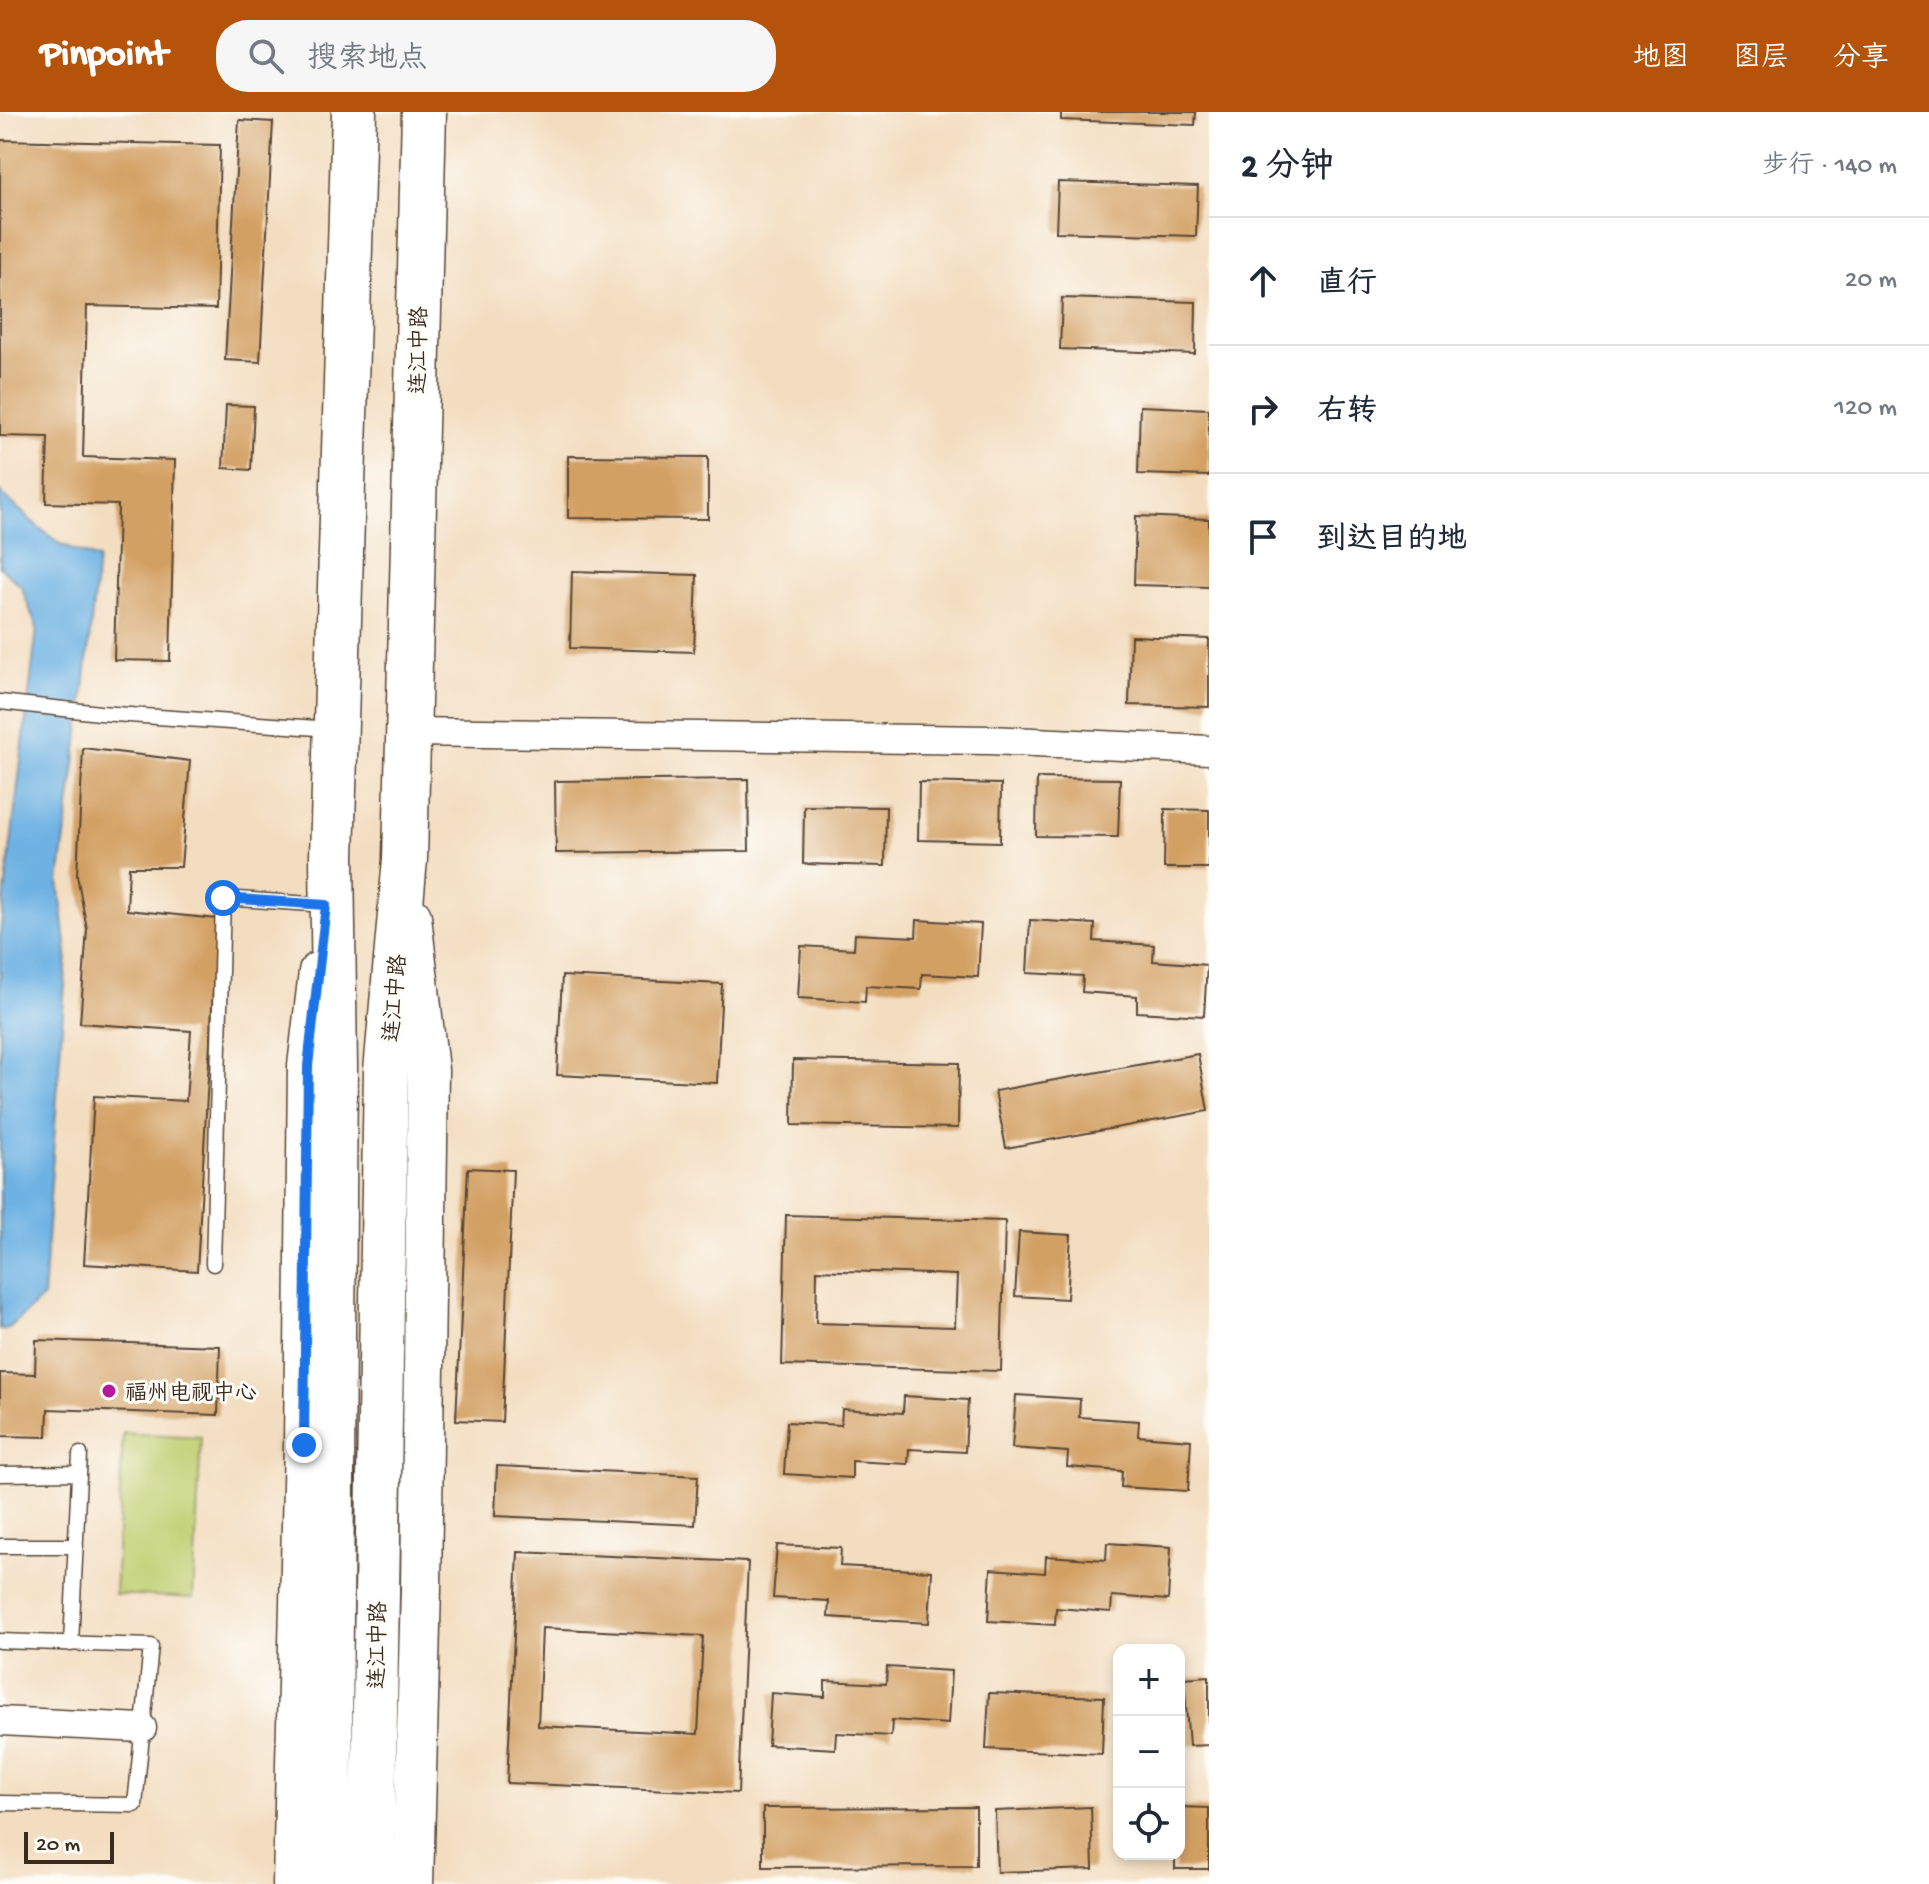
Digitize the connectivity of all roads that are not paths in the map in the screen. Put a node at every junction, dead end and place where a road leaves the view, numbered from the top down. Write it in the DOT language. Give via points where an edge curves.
graph roads {
  1 [pos="354,112"];
  2 [pos="424,112"];
  3 [pos="0,702"];
  4 [pos="336,730"];
  5 [pos="408,732"];
  6 [pos="1209,750"];
  7 [pos="332,857"];
  8 [pos="405,859"];
  9 [pos="326,905"];
  10 [pos="213,1264"];
  11 [pos="80,1454"];
  12 [pos="79,1473"];
  13 [pos="0,1474"];
  14 [pos="0,1546"];
  15 [pos="76,1546"];
  16 [pos="0,1641"];
  17 [pos="71,1644"];
  18 [pos="0,1721"];
  19 [pos="142,1728"];
  20 [pos="0,1803"];
  21 [pos="293,1884"];
  22 [pos="329,1884"];
  23 [pos="372,1884"];
  24 [pos="413,1884"];
  1 -- 4 [label="highway, 连江中路"];
  2 -- 5 [label="highway, 连江中路"];
  3 -- 4 [label="lane"];
  4 -- 7 [label="highway, 连江中路"];
  5 -- 6 [label="street" via="974,740"];
  5 -- 8 [label="highway, 连江中路"];
  7 -- 9 [label="main road"];
  7 -- 22 [label="highway, 连江中路"];
  8 -- 23 [label="highway, 连江中路" via="386,1071"];
  8 -- 24 [label="main road" via="428,1070"];
  9 -- 10 [label="lane" via="223,898"];
  9 -- 21 [label="main road" via="308,1066"];
  11 -- 12 [label="lane"];
  12 -- 13 [label="lane"];
  12 -- 15 [label="lane"];
  14 -- 15 [label="lane"];
  15 -- 17 [label="lane"];
  16 -- 17 [label="lane"];
  17 -- 19 [label="lane" via="151,1646"];
  18 -- 19 [label="street"];
  19 -- 20 [label="lane" via="135,1805"];
}
